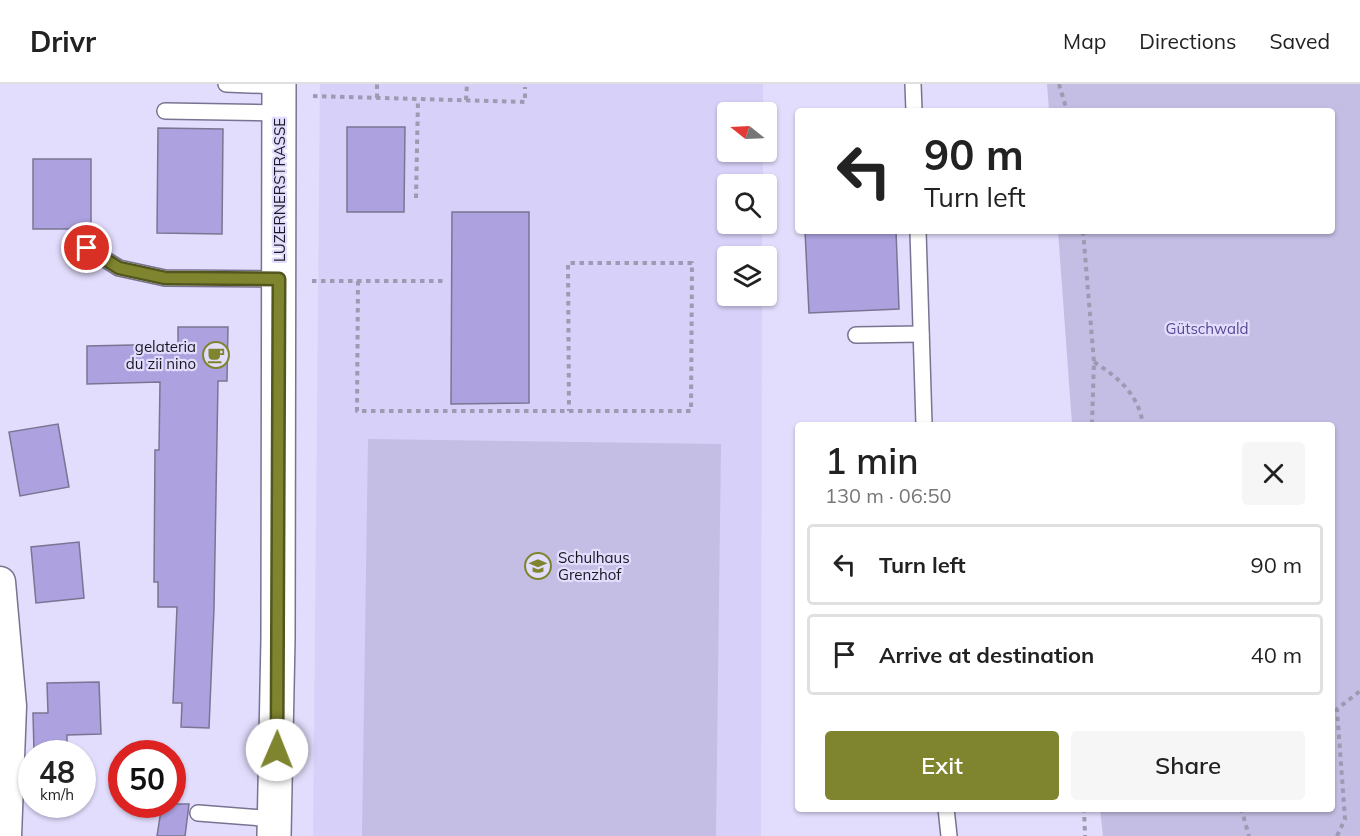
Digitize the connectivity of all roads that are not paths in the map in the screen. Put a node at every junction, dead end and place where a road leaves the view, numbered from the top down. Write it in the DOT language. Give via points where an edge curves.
graph roads {
  1 [pos="226,84"];
  2 [pos="913,84"];
  3 [pos="286,95"];
  4 [pos="914,108"];
  5 [pos="165,111"];
  6 [pos="918,234"];
  7 [pos="87,248"];
  8 [pos="294,280"];
  9 [pos="921,334"];
  10 [pos="856,335"];
  11 [pos="924,422"];
  12 [pos="0,582"];
  13 [pos="946,812"];
  14 [pos="198,813"];
  15 [pos="275,827"];
  16 [pos="6,836"];
  17 [pos="948,836"];
  1 -- 3 [label="lane"];
  2 -- 4 [label="lane"];
  3 -- 5 [label="lane"];
  3 -- 8 [label="main road, LUZERNERSTRASSE"];
  6 -- 9 [label="lane"];
  7 -- 8 [label="lane" via="119,268 165,278"];
  8 -- 15 [label="main road, LUZERNERSTRASSE" via="278,627"];
  9 -- 10 [label="lane"];
  9 -- 11 [label="lane"];
  12 -- 16 [label="street" via="11,706"];
  13 -- 17 [label="lane"];
  14 -- 15 [label="lane"];
}
